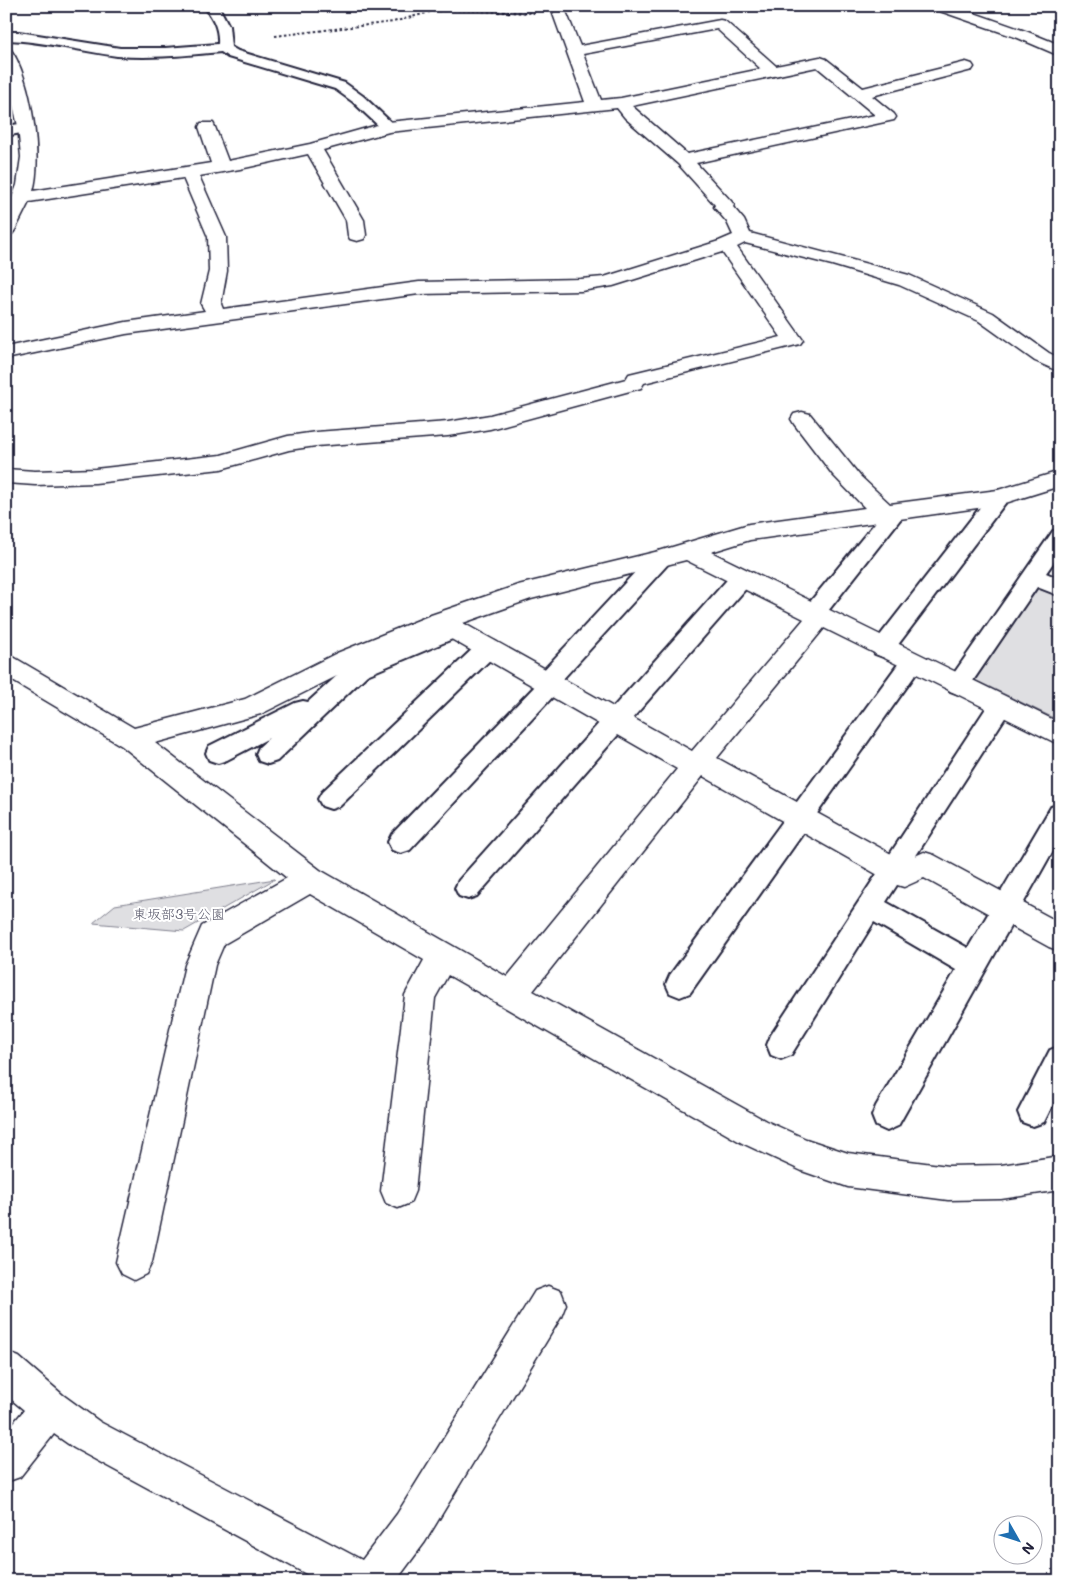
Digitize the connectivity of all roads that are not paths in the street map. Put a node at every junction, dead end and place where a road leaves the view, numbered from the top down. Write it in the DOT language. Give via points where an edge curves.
graph roads {
  1 [pos="210,6"];
  2 [pos="939,6"];
  3 [pos="560,14"];
  4 [pos="6,36"];
  5 [pos="225,45"];
  6 [pos="1060,50"];
  7 [pos="575,51"];
  8 [pos="6,52"];
  9 [pos="966,67"];
  10 [pos="773,72"];
  11 [pos="860,94"];
  12 [pos="621,103"];
  13 [pos="595,106"];
  14 [pos="207,127"];
  15 [pos="388,127"];
  16 [pos="26,128"];
  17 [pos="6,131"];
  18 [pos="313,148"];
  19 [pos="684,160"];
  20 [pos="221,166"];
  21 [pos="189,172"];
  22 [pos="22,198"];
  23 [pos="6,230"];
  24 [pos="356,235"];
  25 [pos="735,241"];
  26 [pos="217,315"];
  27 [pos="6,353"];
  28 [pos="1060,366"];
  29 [pos="802,419"];
  30 [pos="6,476"];
  31 [pos="1060,478"];
  32 [pos="999,497"];
  33 [pos="891,513"];
  34 [pos="1060,536"];
  35 [pos="687,550"];
  36 [pos="660,559"];
  37 [pos="1032,576"];
  38 [pos="742,578"];
  39 [pos="1060,588"];
  40 [pos="816,615"];
  41 [pos="447,624"];
  42 [pos="488,648"];
  43 [pos="883,648"];
  44 [pos="912,662"];
  45 [pos="6,665"];
  46 [pos="549,683"];
  47 [pos="958,685"];
  48 [pos="330,696"];
  49 [pos="1000,706"];
  50 [pos="616,721"];
  51 [pos="1060,735"];
  52 [pos="131,739"];
  53 [pos="218,753"];
  54 [pos="268,754"];
  55 [pos="697,763"];
  56 [pos="331,799"];
  57 [pos="1060,814"];
  58 [pos="799,817"];
  59 [pos="401,842"];
  60 [pos="893,869"];
  61 [pos="310,878"];
  62 [pos="468,888"];
  63 [pos="869,906"];
  64 [pos="1006,909"];
  65 [pos="1060,938"];
  66 [pos="443,956"];
  67 [pos="974,966"];
  68 [pos="680,984"];
  69 [pos="511,996"];
  70 [pos="781,1045"];
  71 [pos="1060,1060"];
  72 [pos="1033,1112"];
  73 [pos="887,1116"];
  74 [pos="1060,1173"];
  75 [pos="398,1191"];
  76 [pos="134,1262"];
  77 [pos="548,1304"];
  78 [pos="6,1370"];
  79 [pos="50,1408"];
  80 [pos="6,1463"];
  81 [pos="360,1581"];
  82 [pos="371,1581"];
  1 -- 5 [label="lane" via="220,21"];
  2 -- 6 [label="street"];
  3 -- 7 [label="street"];
  4 -- 5 [label="lane" via="38,37 144,54"];
  5 -- 15 [label="lane" via="233,54 340,86"];
  7 -- 10 [label="street" via="720,24"];
  7 -- 13 [label="street"];
  8 -- 16 [label="street"];
  9 -- 11 [label="street"];
  10 -- 11 [label="street" via="820,62"];
  10 -- 12 [label="street"];
  11 -- 19 [label="street" via="888,117"];
  12 -- 13 [label="street"];
  12 -- 19 [label="street"];
  13 -- 15 [label="street"];
  14 -- 20 [label="street"];
  15 -- 18 [label="street"];
  16 -- 17 [label="lane"];
  16 -- 22 [label="street" via="30,144 28,179"];
  18 -- 20 [label="street"];
  18 -- 24 [label="street" via="355,220"];
  19 -- 25 [label="street" via="735,220"];
  20 -- 21 [label="street"];
  21 -- 22 [label="street"];
  21 -- 26 [label="street" via="216,236 218,271 211,304"];
  22 -- 23 [label="street"];
  25 -- 26 [label="street" via="606,282 419,288"];
  25 -- 28 [label="street" via="839,260 902,279 986,317"];
  25 -- 30 [label="street" via="758,294 793,340 636,378 634,383 490,422 448,429 316,439 288,443 220,462 96,476"];
  26 -- 27 [label="street" via="126,328"];
  29 -- 33 [label="street" via="843,473 869,500"];
  31 -- 32 [label="street"];
  32 -- 33 [label="street"];
  32 -- 43 [label="lane"];
  33 -- 35 [label="street" via="749,532"];
  33 -- 40 [label="lane"];
  34 -- 37 [label="lane"];
  35 -- 36 [label="street"];
  35 -- 38 [label="street"];
  36 -- 41 [label="street" via="527,591"];
  36 -- 46 [label="lane"];
  37 -- 39 [label="lane"];
  37 -- 47 [label="lane"];
  38 -- 40 [label="street"];
  38 -- 50 [label="lane"];
  40 -- 43 [label="street"];
  40 -- 55 [label="street"];
  41 -- 42 [label="street"];
  41 -- 48 [label="lane" via="359,669"];
  41 -- 52 [label="street" via="346,660 252,707"];
  42 -- 46 [label="street"];
  42 -- 56 [label="lane"];
  43 -- 44 [label="street"];
  44 -- 47 [label="street"];
  44 -- 58 [label="lane"];
  45 -- 52 [label="street"];
  46 -- 50 [label="street"];
  46 -- 59 [label="lane"];
  47 -- 49 [label="street"];
  48 -- 53 [label="lane"];
  48 -- 54 [label="lane"];
  49 -- 51 [label="street"];
  49 -- 60 [label="lane"];
  50 -- 55 [label="street"];
  50 -- 62 [label="lane"];
  52 -- 61 [label="street"];
  55 -- 58 [label="street"];
  55 -- 69 [label="street"];
  57 -- 64 [label="lane"];
  58 -- 60 [label="street"];
  58 -- 68 [label="lane"];
  60 -- 63 [label="lane"];
  60 -- 64 [label="street" via="904,875 924,864"];
  61 -- 66 [label="street"];
  61 -- 76 [label="street" via="213,935 200,965"];
  63 -- 67 [label="lane"];
  63 -- 70 [label="lane"];
  64 -- 65 [label="street"];
  64 -- 67 [label="lane"];
  66 -- 69 [label="street"];
  66 -- 75 [label="street" via="420,995"];
  67 -- 73 [label="lane"];
  69 -- 74 [label="street" via="754,1132 848,1170 948,1183 1000,1182"];
  71 -- 72 [label="lane"];
  77 -- 82 [label="street" via="410,1528"];
  78 -- 79 [label="street"];
  79 -- 80 [label="street"];
  79 -- 81 [label="street" via="87,1435"];
}
